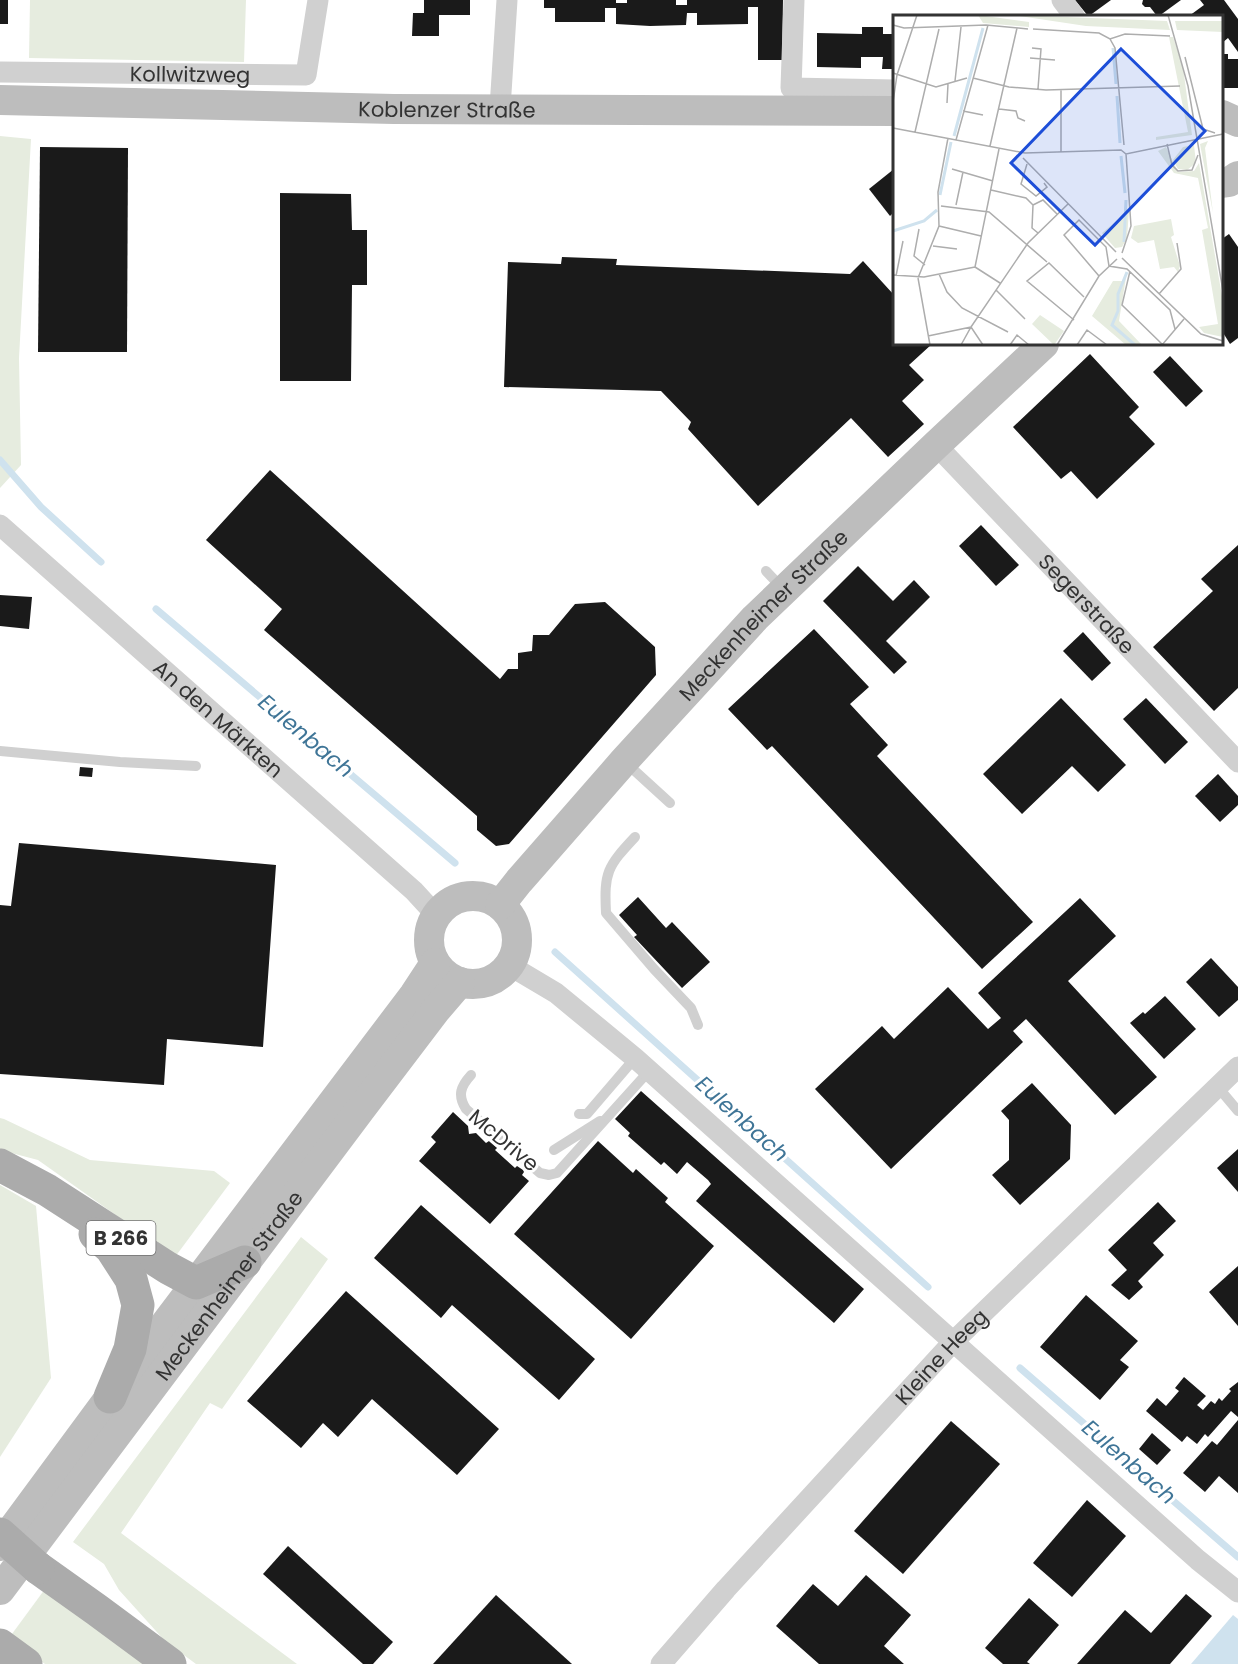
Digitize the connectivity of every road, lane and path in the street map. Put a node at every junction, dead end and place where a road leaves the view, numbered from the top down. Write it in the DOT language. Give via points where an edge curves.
graph roads {
  1 [pos="318,0"];
  2 [pos="507,0"];
  3 [pos="794,0"];
  4 [pos="1062,0"];
  5 [pos="1073,15"];
  6 [pos="0,72"];
  7 [pos="893,90"];
  8 [pos="0,100"];
  9 [pos="791,100"];
  10 [pos="500,108"];
  11 [pos="893,111"];
  12 [pos="1238,176"];
  13 [pos="1223,183"];
  14 [pos="1043,345"];
  15 [pos="936,445"];
  16 [pos="0,525"];
  17 [pos="0,751"];
  18 [pos="624,761"];
  19 [pos="1238,762"];
  20 [pos="196,766"];
  21 [pos="670,803"];
  22 [pos="635,837"];
  23 [pos="501,905"];
  24 [pos="436,915"];
  25 [pos="435,963"];
  26 [pos="509,965"];
  27 [pos="460,982"];
  28 [pos="698,1025"];
  29 [pos="642,1065"];
  30 [pos="1238,1067"];
  31 [pos="471,1075"];
  32 [pos="1217,1086"];
  33 [pos="1238,1111"];
  34 [pos="579,1114"];
  35 [pos="610,1115"];
  36 [pos="554,1150"];
  37 [pos="0,1165"];
  38 [pos="47,1190"];
  39 [pos="245,1262"];
  40 [pos="196,1284"];
  41 [pos="953,1342"];
  42 [pos="111,1397"];
  43 [pos="0,1534"];
  44 [pos="0,1542"];
  45 [pos="0,1546"];
  46 [pos="38,1568"];
  47 [pos="0,1590"];
  48 [pos="1238,1592"];
  49 [pos="0,1645"];
  50 [pos="26,1664"];
  51 [pos="170,1664"];
  52 [pos="661,1664"];
  1 -- 6 [label="street, Kollwitzweg" via="306,75"];
  2 -- 10 [label="street"];
  3 -- 9 [label="street"];
  4 -- 5 [label="street"];
  7 -- 9 [label="street"];
  8 -- 10 [label="main road, Koblenzer Straße"];
  9 -- 10 [label="main road, Koblenzer Straße"];
  9 -- 11 [label="main road, Koblenzer Straße"];
  12 -- 13 [label="main road"];
  14 -- 15 [label="main road, Meckenheimer Straße"];
  15 -- 18 [label="main road, Meckenheimer Straße" via="775,580 754,618"];
  15 -- 19 [label="street, Segerstraße"];
  16 -- 24 [label="street, An den Märkten"];
  17 -- 20 [label="lane"];
  18 -- 21 [label="lane"];
  18 -- 23 [label="main road, Meckenheimer Straße"];
  22 -- 28 [label="lane" via="609,868 606,914 691,1008"];
  23 -- 24 [label="main road" via="481,896 465,896"];
  23 -- 26 [label="main road" via="516,930 516,948"];
  24 -- 25 [label="main road" via="429,933"];
  25 -- 27 [label="main road"];
  25 -- 40 [label="main road, Meckenheimer Straße"];
  26 -- 27 [label="main road" via="494,979 478,984"];
  26 -- 29 [label="street" via="556,993"];
  27 -- 39 [label="main road, Meckenheimer Straße"];
  29 -- 34 [label="lane" via="587,1114"];
  29 -- 35 [label="lane"];
  29 -- 41 [label="street"];
  30 -- 32 [label="street, Kleine Heeg"];
  31 -- 35 [label="lane, McDrive" via="463,1085 461,1101 466,1109 540,1173 557,1173"];
  32 -- 33 [label="lane"];
  32 -- 41 [label="street, Kleine Heeg"];
  35 -- 36 [label="lane"];
  37 -- 38 [label="main road, B 266"];
  38 -- 40 [label="main road, B 266"];
  38 -- 42 [label="main road, B 266" via="111,1248 131,1279 138,1305 130,1349"];
  39 -- 40 [label="main road"];
  39 -- 47 [label="main road, Meckenheimer Straße"];
  40 -- 42 [label="main road, Meckenheimer Straße"];
  41 -- 48 [label="street"];
  41 -- 52 [label="street, Kleine Heeg"];
  42 -- 45 [label="main road, Meckenheimer Straße"];
  43 -- 46 [label="main road, bridge"];
  44 -- 46 [label="main road, bridge"];
  46 -- 51 [label="main road"];
  49 -- 50 [label="main road"];
}
